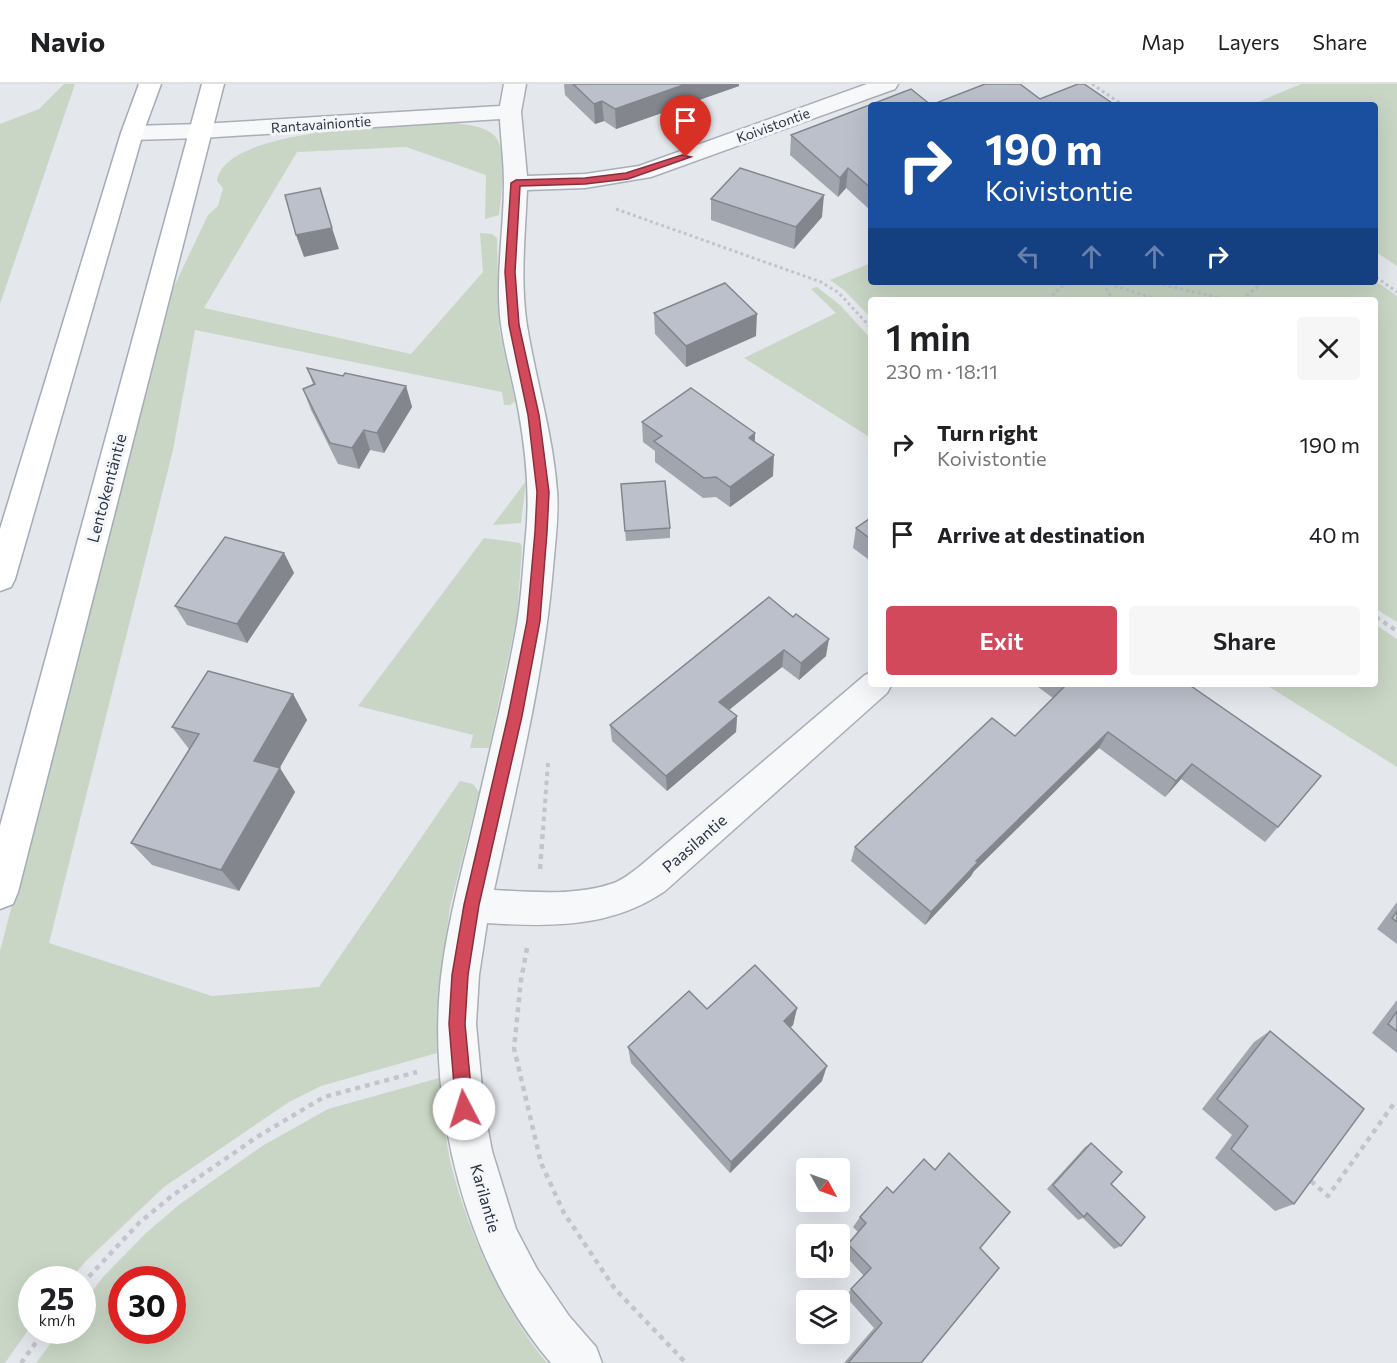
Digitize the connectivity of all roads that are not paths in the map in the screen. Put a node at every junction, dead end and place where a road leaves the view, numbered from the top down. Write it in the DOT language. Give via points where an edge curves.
graph roads {
  1 [pos="150,84"];
  2 [pos="213,84"];
  3 [pos="887,84"];
  4 [pos="513,98"];
  5 [pos="201,131"];
  6 [pos="132,133"];
  7 [pos="516,183"];
  8 [pos="0,579"];
  9 [pos="873,687"];
  10 [pos="0,892"];
  11 [pos="472,905"];
  12 [pos="580,1363"];
  1 -- 6 [label="main road"];
  2 -- 5 [label="main road, Lentokentäntie"];
  3 -- 7 [label="street, Koivistontie" via="644,172 585,181"];
  4 -- 5 [label="street, Rantavainiontie"];
  4 -- 7 [label="street, Karilantie"];
  5 -- 6 [label="street, Rantavainiontie"];
  5 -- 10 [label="main road, Lentokentäntie"];
  6 -- 8 [label="main road"];
  7 -- 11 [label="street, Karilantie" via="511,283 514,325 533,415 541,481 541,532 531,631"];
  9 -- 11 [label="street, Paasilantie" via="631,893 612,901 570,907"];
  11 -- 12 [label="street, Karilantie" via="460,975 457,1024 464,1109 472,1151 497,1238 552,1332"];
}
